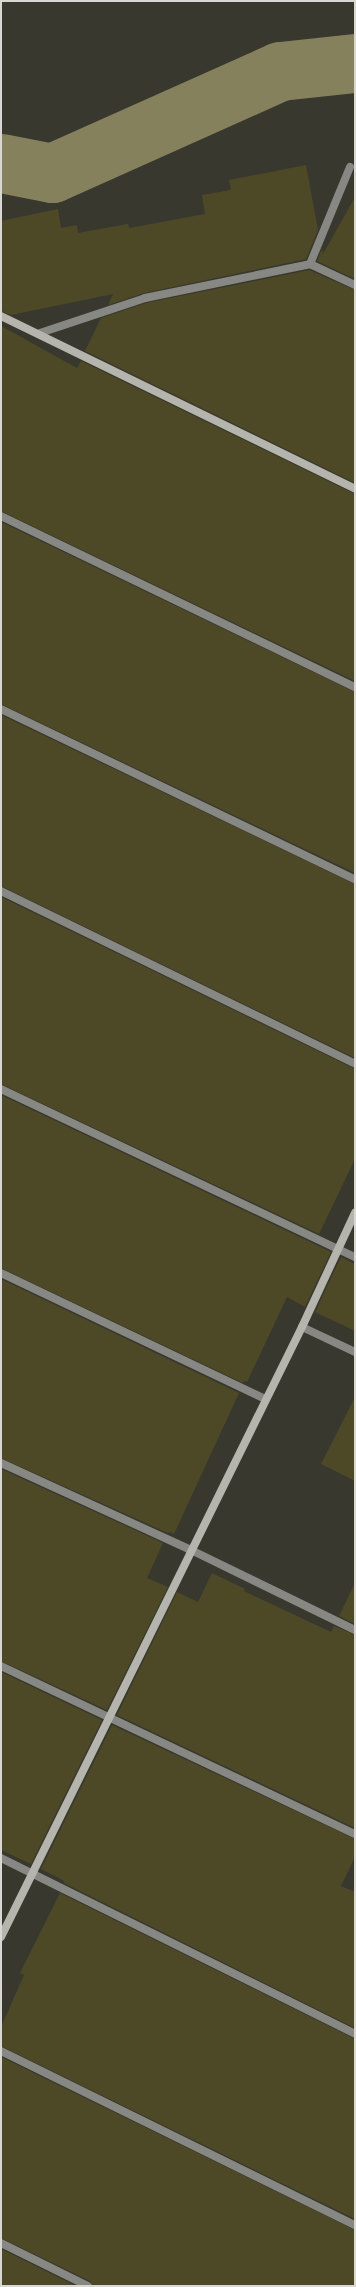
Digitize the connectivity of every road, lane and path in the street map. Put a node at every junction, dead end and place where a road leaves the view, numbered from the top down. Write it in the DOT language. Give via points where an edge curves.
graph roads {
  1 [pos="350,167"];
  2 [pos="310,264"];
  3 [pos="355,285"];
  4 [pos="1,316"];
  5 [pos="40,333"];
  6 [pos="355,489"];
  7 [pos="1,516"];
  8 [pos="355,687"];
  9 [pos="1,710"];
  10 [pos="355,879"];
  11 [pos="1,891"];
  12 [pos="355,1064"];
  13 [pos="1,1089"];
  14 [pos="355,1213"];
  15 [pos="338,1248"];
  16 [pos="355,1257"];
  17 [pos="1,1273"];
  18 [pos="302,1327"];
  19 [pos="355,1352"];
  20 [pos="265,1399"];
  21 [pos="1,1463"];
  22 [pos="191,1550"];
  23 [pos="355,1630"];
  24 [pos="1,1666"];
  25 [pos="109,1718"];
  26 [pos="355,1834"];
  27 [pos="1,1858"];
  28 [pos="32,1873"];
  29 [pos="1,1937"];
  30 [pos="355,2034"];
  31 [pos="1,2051"];
  32 [pos="355,2225"];
  33 [pos="1,2243"];
  34 [pos="88,2286"];
  1 -- 2 [label="street"];
  2 -- 3 [label="street"];
  2 -- 5 [label="street" via="145,298"];
  4 -- 5 [label="street"];
  5 -- 6 [label="street"];
  7 -- 8 [label="street"];
  9 -- 10 [label="street"];
  11 -- 12 [label="street"];
  13 -- 15 [label="street"];
  14 -- 15 [label="street"];
  15 -- 16 [label="street"];
  15 -- 18 [label="street"];
  17 -- 20 [label="street"];
  18 -- 19 [label="street"];
  18 -- 20 [label="street"];
  20 -- 22 [label="street"];
  21 -- 22 [label="street"];
  22 -- 23 [label="street"];
  22 -- 25 [label="street"];
  24 -- 25 [label="street"];
  25 -- 26 [label="street"];
  25 -- 28 [label="street"];
  27 -- 28 [label="street"];
  28 -- 29 [label="street"];
  28 -- 30 [label="street"];
  31 -- 32 [label="street"];
  33 -- 34 [label="street"];
}
